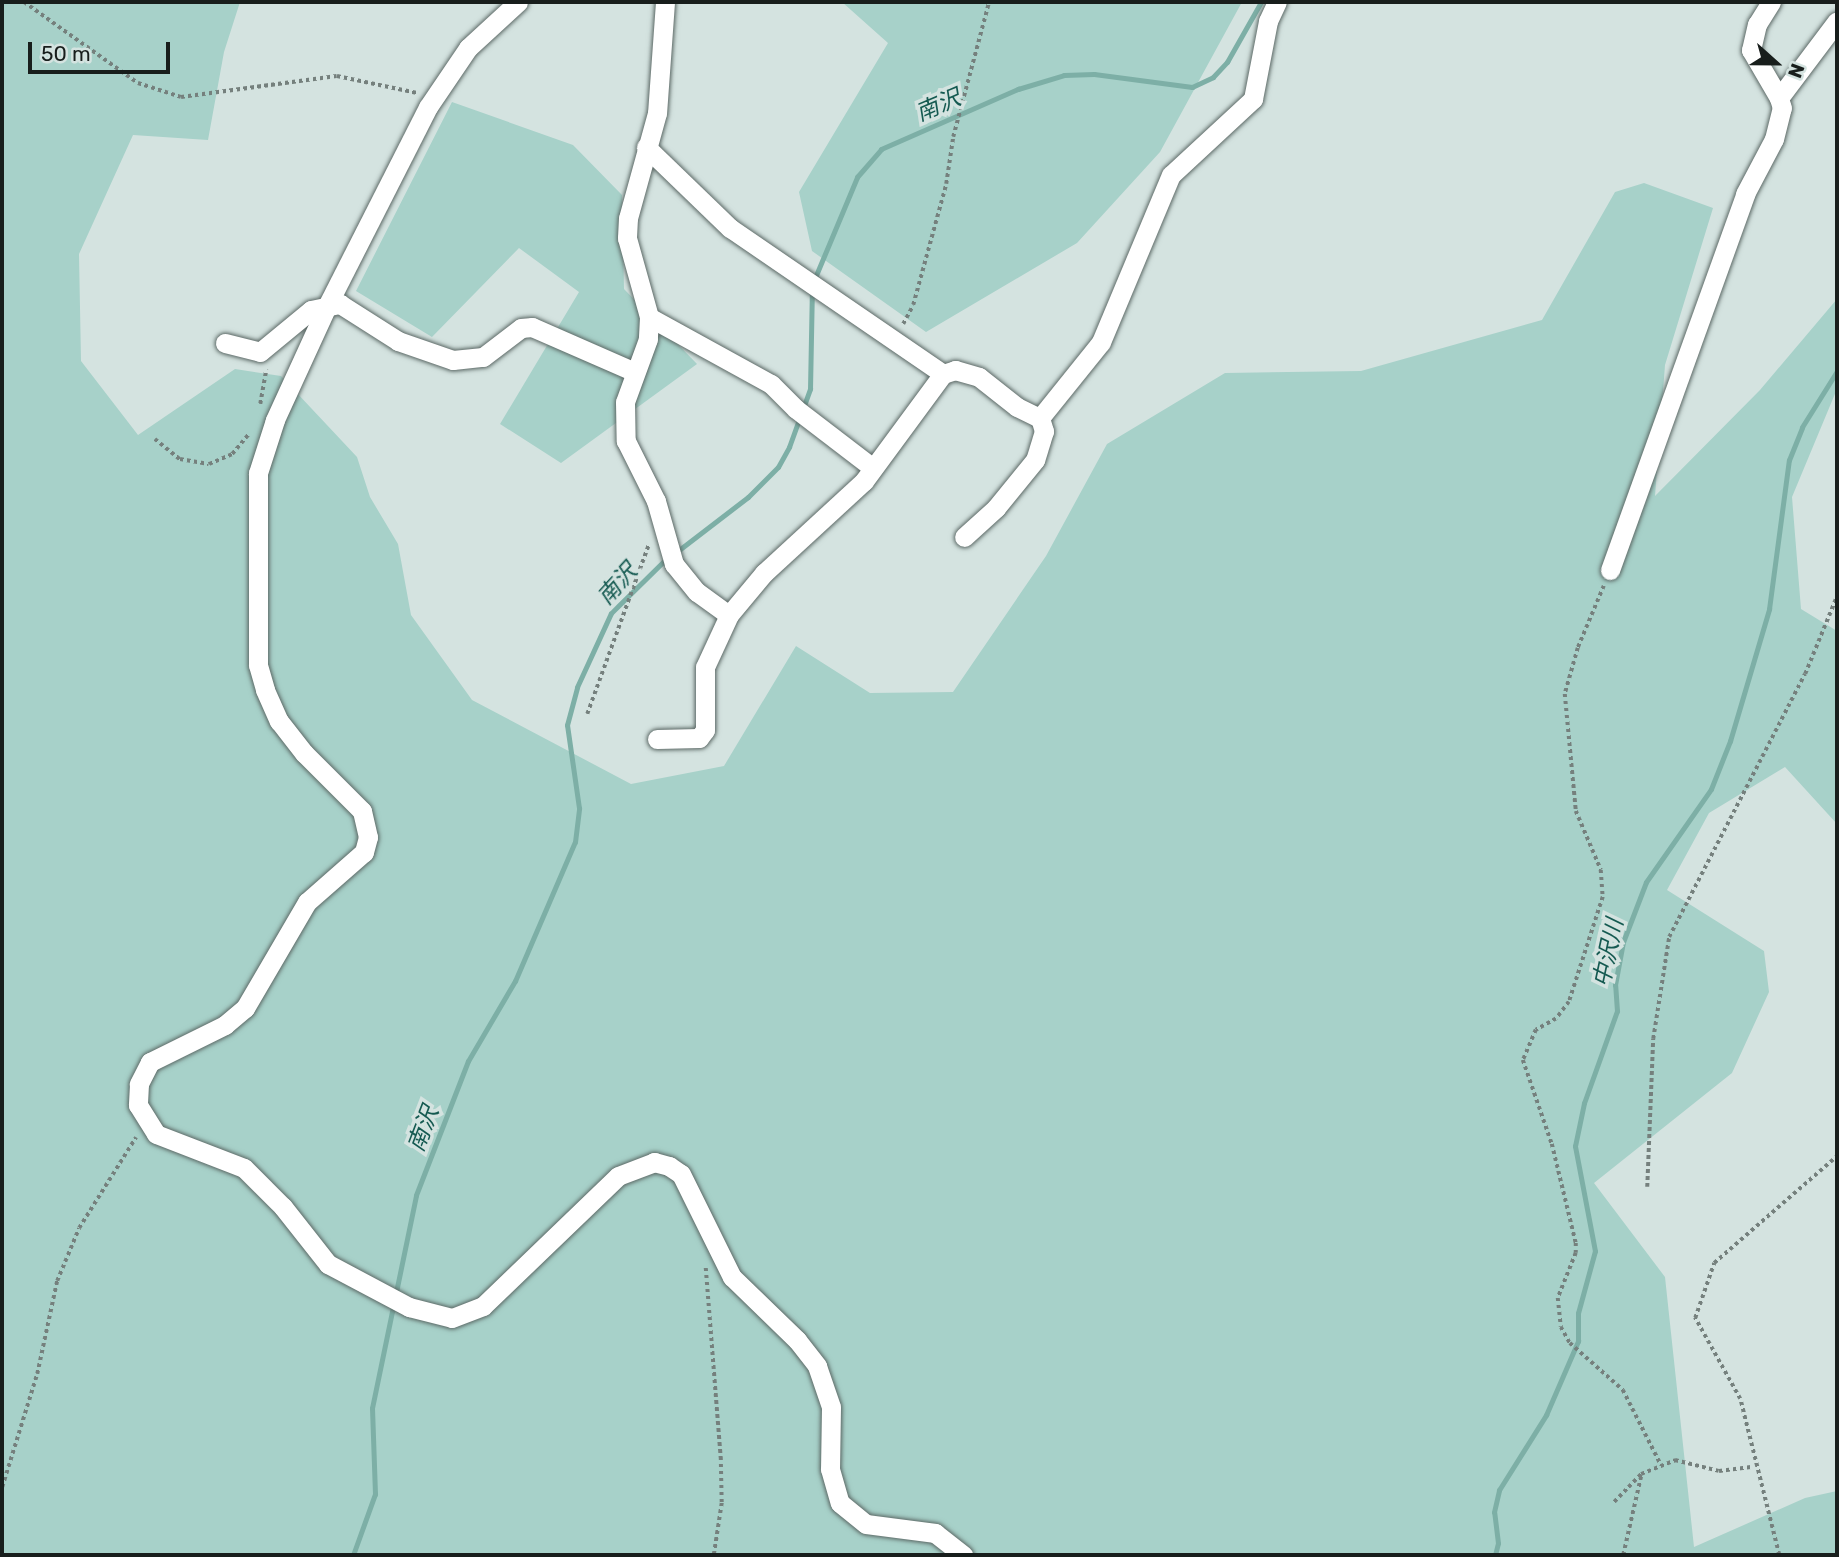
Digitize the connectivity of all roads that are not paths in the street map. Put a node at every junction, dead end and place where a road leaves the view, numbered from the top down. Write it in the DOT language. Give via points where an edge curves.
graph roads {
  1 [pos="518,2"];
  2 [pos="665,2"];
  3 [pos="1277,2"];
  4 [pos="1771,2"];
  5 [pos="1837,21"];
  6 [pos="1779,98"];
  7 [pos="646,147"];
  8 [pos="328,304"];
  9 [pos="649,317"];
  10 [pos="225,343"];
  11 [pos="635,372"];
  12 [pos="943,374"];
  13 [pos="1041,418"];
  14 [pos="873,468"];
  15 [pos="964,537"];
  16 [pos="1611,570"];
  17 [pos="729,615"];
  18 [pos="657,739"];
  19 [pos="962,1555"];
  1 -- 8 [label="street" via="468,48 433,99"];
  2 -- 7 [label="street" via="657,113"];
  3 -- 13 [label="street" via="1268,21 1252,99 1171,175 1101,342"];
  4 -- 6 [label="street" via="1757,24 1751,50"];
  5 -- 6 [label="street"];
  6 -- 16 [label="street" via="1782,108 1774,139 1745,194"];
  7 -- 9 [label="street" via="627,238"];
  7 -- 12 [label="street" via="730,228"];
  8 -- 10 [label="street" via="311,310 260,352"];
  8 -- 11 [label="street" via="340,304 398,341 453,360 483,357 521,328 532,327"];
  8 -- 19 [label="street" via="275,420 258,473 258,665 279,721 362,811 368,836 364,852 307,902 245,1008 225,1025 150,1062 139,1084 138,1105 145,1122 156,1134 177,1144 244,1168 328,1264 409,1307 452,1318 483,1306 618,1176 654,1162 669,1166 681,1174 732,1277 817,1366 831,1407 830,1469 840,1503 866,1524 935,1533"];
  9 -- 11 [label="street" via="648,340"];
  9 -- 14 [label="street" via="771,384 796,410"];
  11 -- 17 [label="street" via="625,402 629,450 656,501 674,564 696,592"];
  12 -- 13 [label="street" via="967,370"];
  12 -- 14 [label="street"];
  13 -- 15 [label="street" via="1043,440 1035,460 996,508"];
  14 -- 17 [label="street" via="764,573"];
  17 -- 18 [label="street" via="705,667 705,730 699,738"];
}
